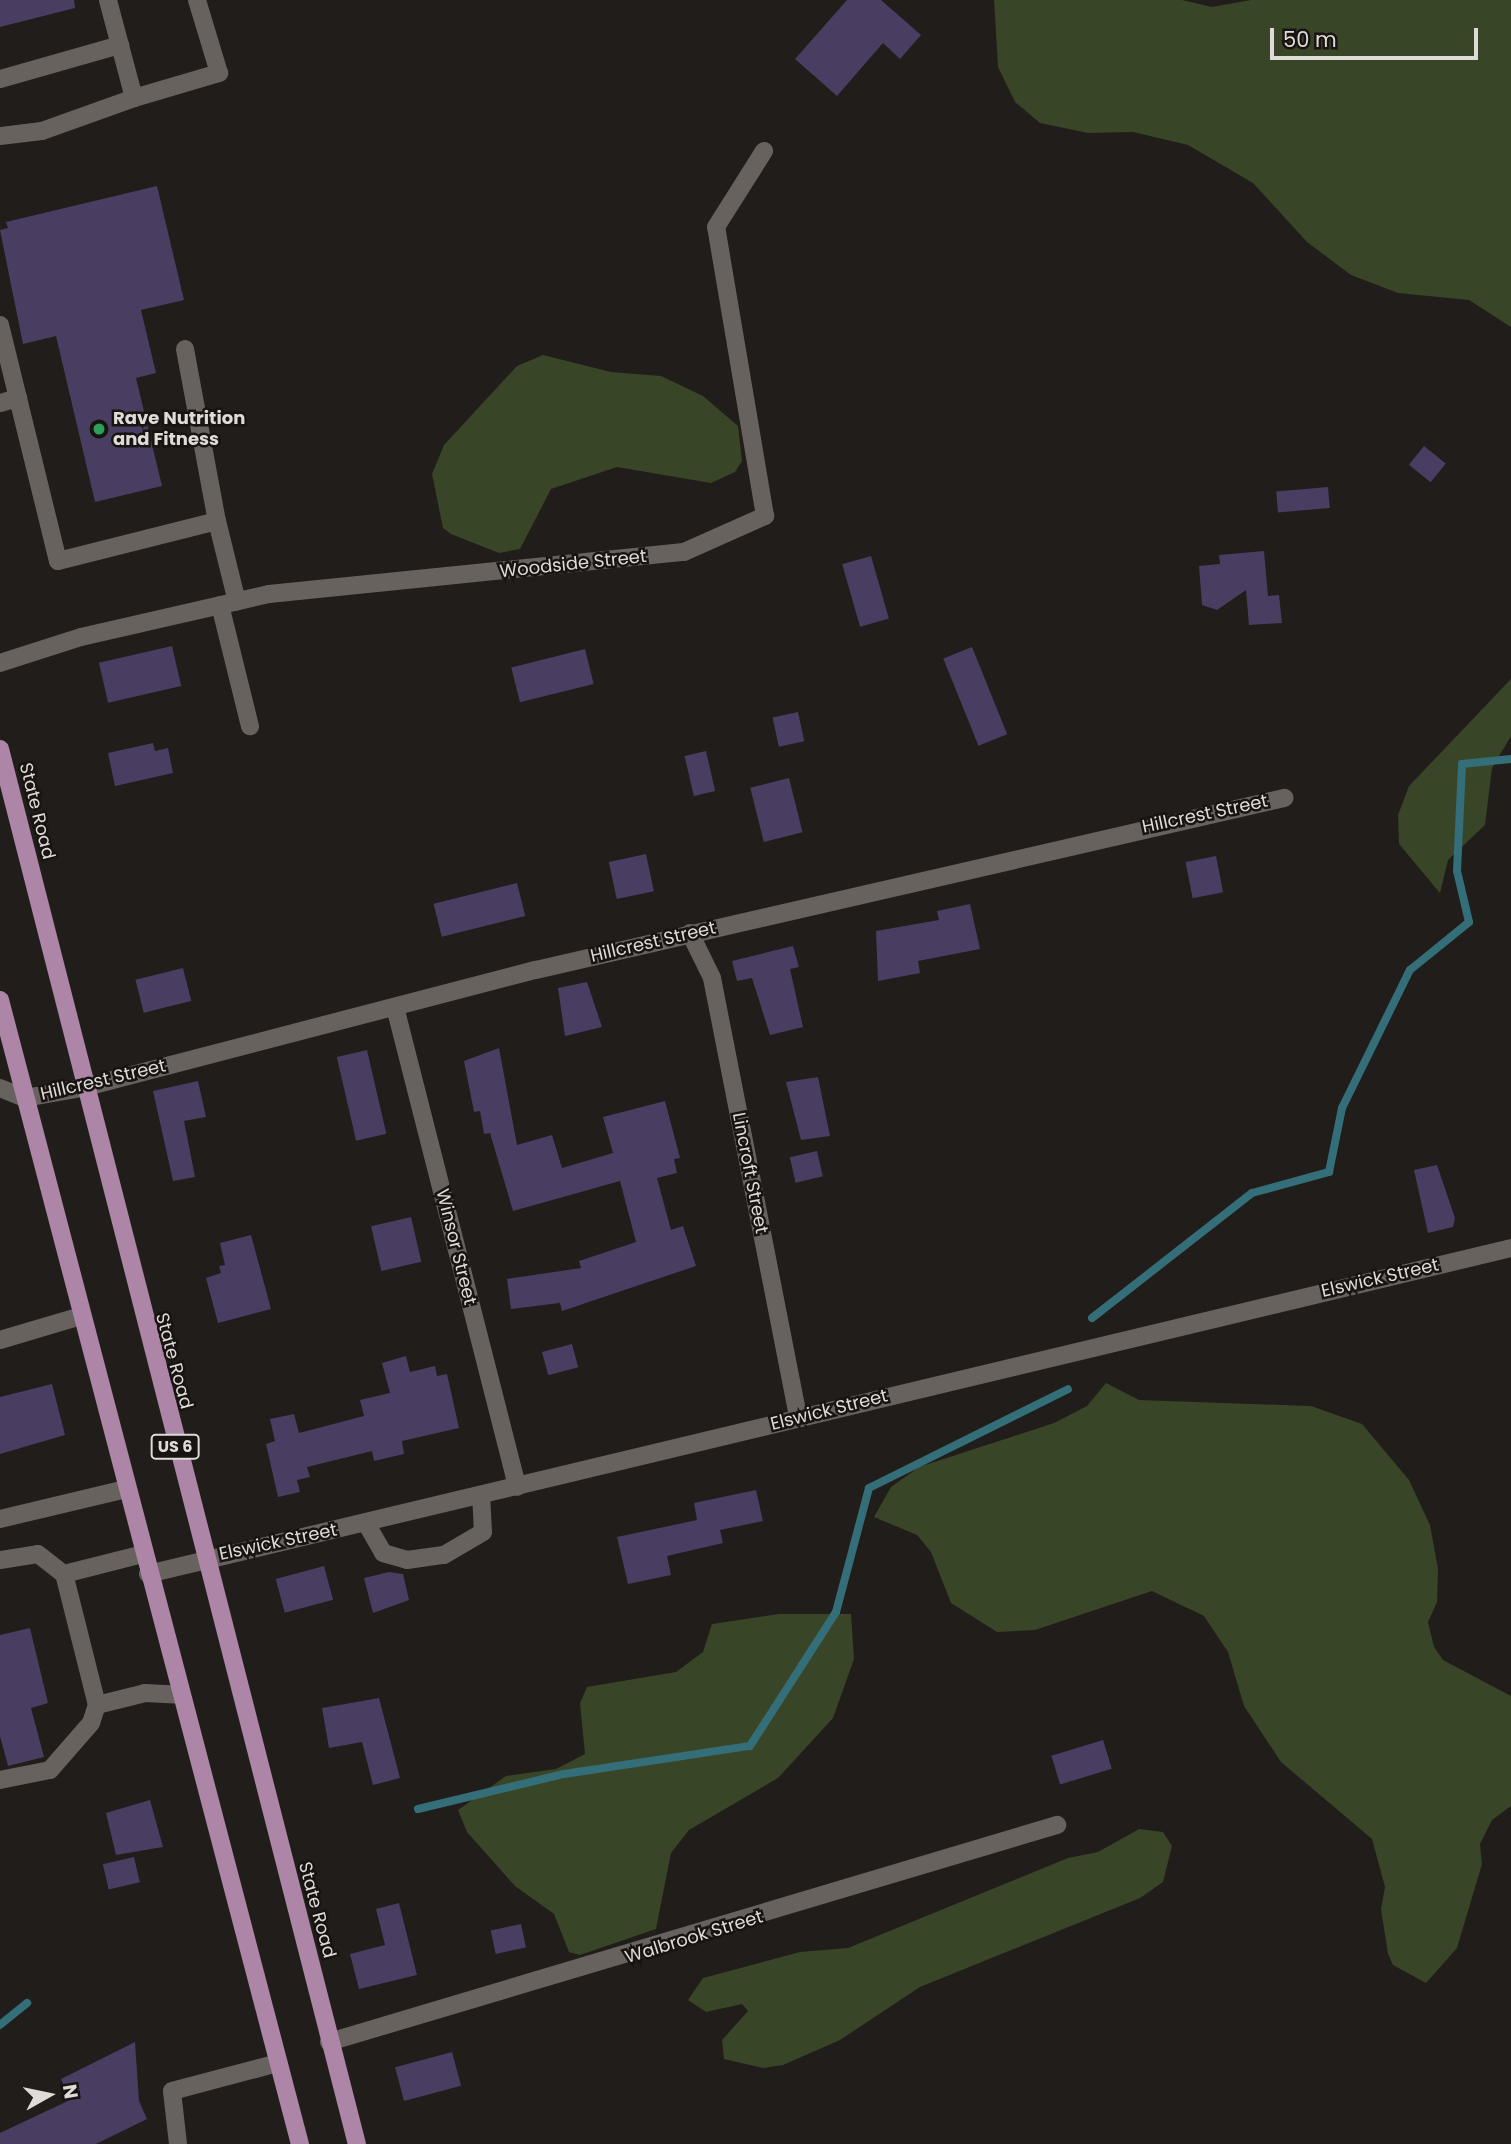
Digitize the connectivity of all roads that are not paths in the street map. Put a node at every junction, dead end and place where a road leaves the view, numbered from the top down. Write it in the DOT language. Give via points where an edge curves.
graph roads {
  1 [pos="108,0"];
  2 [pos="197,0"];
  3 [pos="120,45"];
  4 [pos="0,79"];
  5 [pos="134,98"];
  6 [pos="0,136"];
  7 [pos="764,151"];
  8 [pos="0,325"];
  9 [pos="185,349"];
  10 [pos="18,398"];
  11 [pos="0,403"];
  12 [pos="217,521"];
  13 [pos="229,603"];
  14 [pos="0,663"];
  15 [pos="250,726"];
  16 [pos="0,749"];
  17 [pos="1284,798"];
  18 [pos="691,933"];
  19 [pos="0,1000"];
  20 [pos="395,1007"];
  21 [pos="0,1088"];
  22 [pos="82,1088"];
  23 [pos="25,1098"];
  24 [pos="1511,1248"];
  25 [pos="81,1316"];
  26 [pos="0,1339"];
  27 [pos="798,1417"];
  28 [pos="517,1487"];
  29 [pos="126,1489"];
  30 [pos="481,1495"];
  31 [pos="0,1519"];
  32 [pos="366,1524"];
  33 [pos="143,1554"];
  34 [pos="204,1558"];
  35 [pos="0,1560"];
  36 [pos="64,1574"];
  37 [pos="148,1574"];
  38 [pos="180,1695"];
  39 [pos="97,1704"];
  40 [pos="0,1780"];
  41 [pos="1057,1825"];
  42 [pos="329,2042"];
  43 [pos="278,2063"];
  44 [pos="178,2144"];
  45 [pos="300,2144"];
  46 [pos="357,2144"];
  1 -- 3 [label="street"];
  2 -- 5 [label="street" via="219,73"];
  3 -- 4 [label="street"];
  3 -- 5 [label="street"];
  5 -- 6 [label="street" via="42,131"];
  7 -- 13 [label="street, Woodside Street" via="716,227 765,516 684,552"];
  8 -- 10 [label="street"];
  9 -- 12 [label="street"];
  10 -- 11 [label="street"];
  10 -- 12 [label="street" via="58,561"];
  12 -- 13 [label="street"];
  13 -- 14 [label="street, Woodside Street"];
  13 -- 15 [label="street"];
  16 -- 22 [label="main road, State Road / US 6"];
  17 -- 18 [label="street, Hillcrest Street"];
  18 -- 20 [label="street, Hillcrest Street"];
  18 -- 27 [label="street, Lincroft Street" via="712,978"];
  19 -- 23 [label="main road"];
  20 -- 22 [label="street, Hillcrest Street"];
  20 -- 28 [label="street, Winsor Street"];
  21 -- 23 [label="street"];
  22 -- 23 [label="street, Hillcrest Street"];
  22 -- 34 [label="main road, State Road / US 6"];
  23 -- 25 [label="main road"];
  24 -- 27 [label="street, Elswick Street"];
  25 -- 26 [label="street"];
  25 -- 29 [label="main road"];
  27 -- 28 [label="street, Elswick Street"];
  28 -- 30 [label="street, Elswick Street"];
  29 -- 31 [label="street"];
  29 -- 33 [label="main road"];
  30 -- 32 [label="street, Elswick Street"];
  30 -- 32 [label="street" via="482,1532 444,1555 407,1560 383,1553"];
  32 -- 34 [label="street, Elswick Street"];
  33 -- 36 [label="street"];
  33 -- 37 [label="main road"];
  34 -- 37 [label="street, Elswick Street"];
  34 -- 42 [label="main road, State Road / US 6"];
  35 -- 36 [label="street" via="38,1554"];
  36 -- 39 [label="street"];
  37 -- 38 [label="main road"];
  38 -- 39 [label="street" via="145,1693"];
  38 -- 43 [label="main road"];
  39 -- 40 [label="street" via="79,1742 50,1770"];
  41 -- 42 [label="street, Walbrook Street"];
  42 -- 46 [label="main road, State Road / US 6"];
  43 -- 44 [label="street" via="172,2091"];
  43 -- 45 [label="main road"];
}
